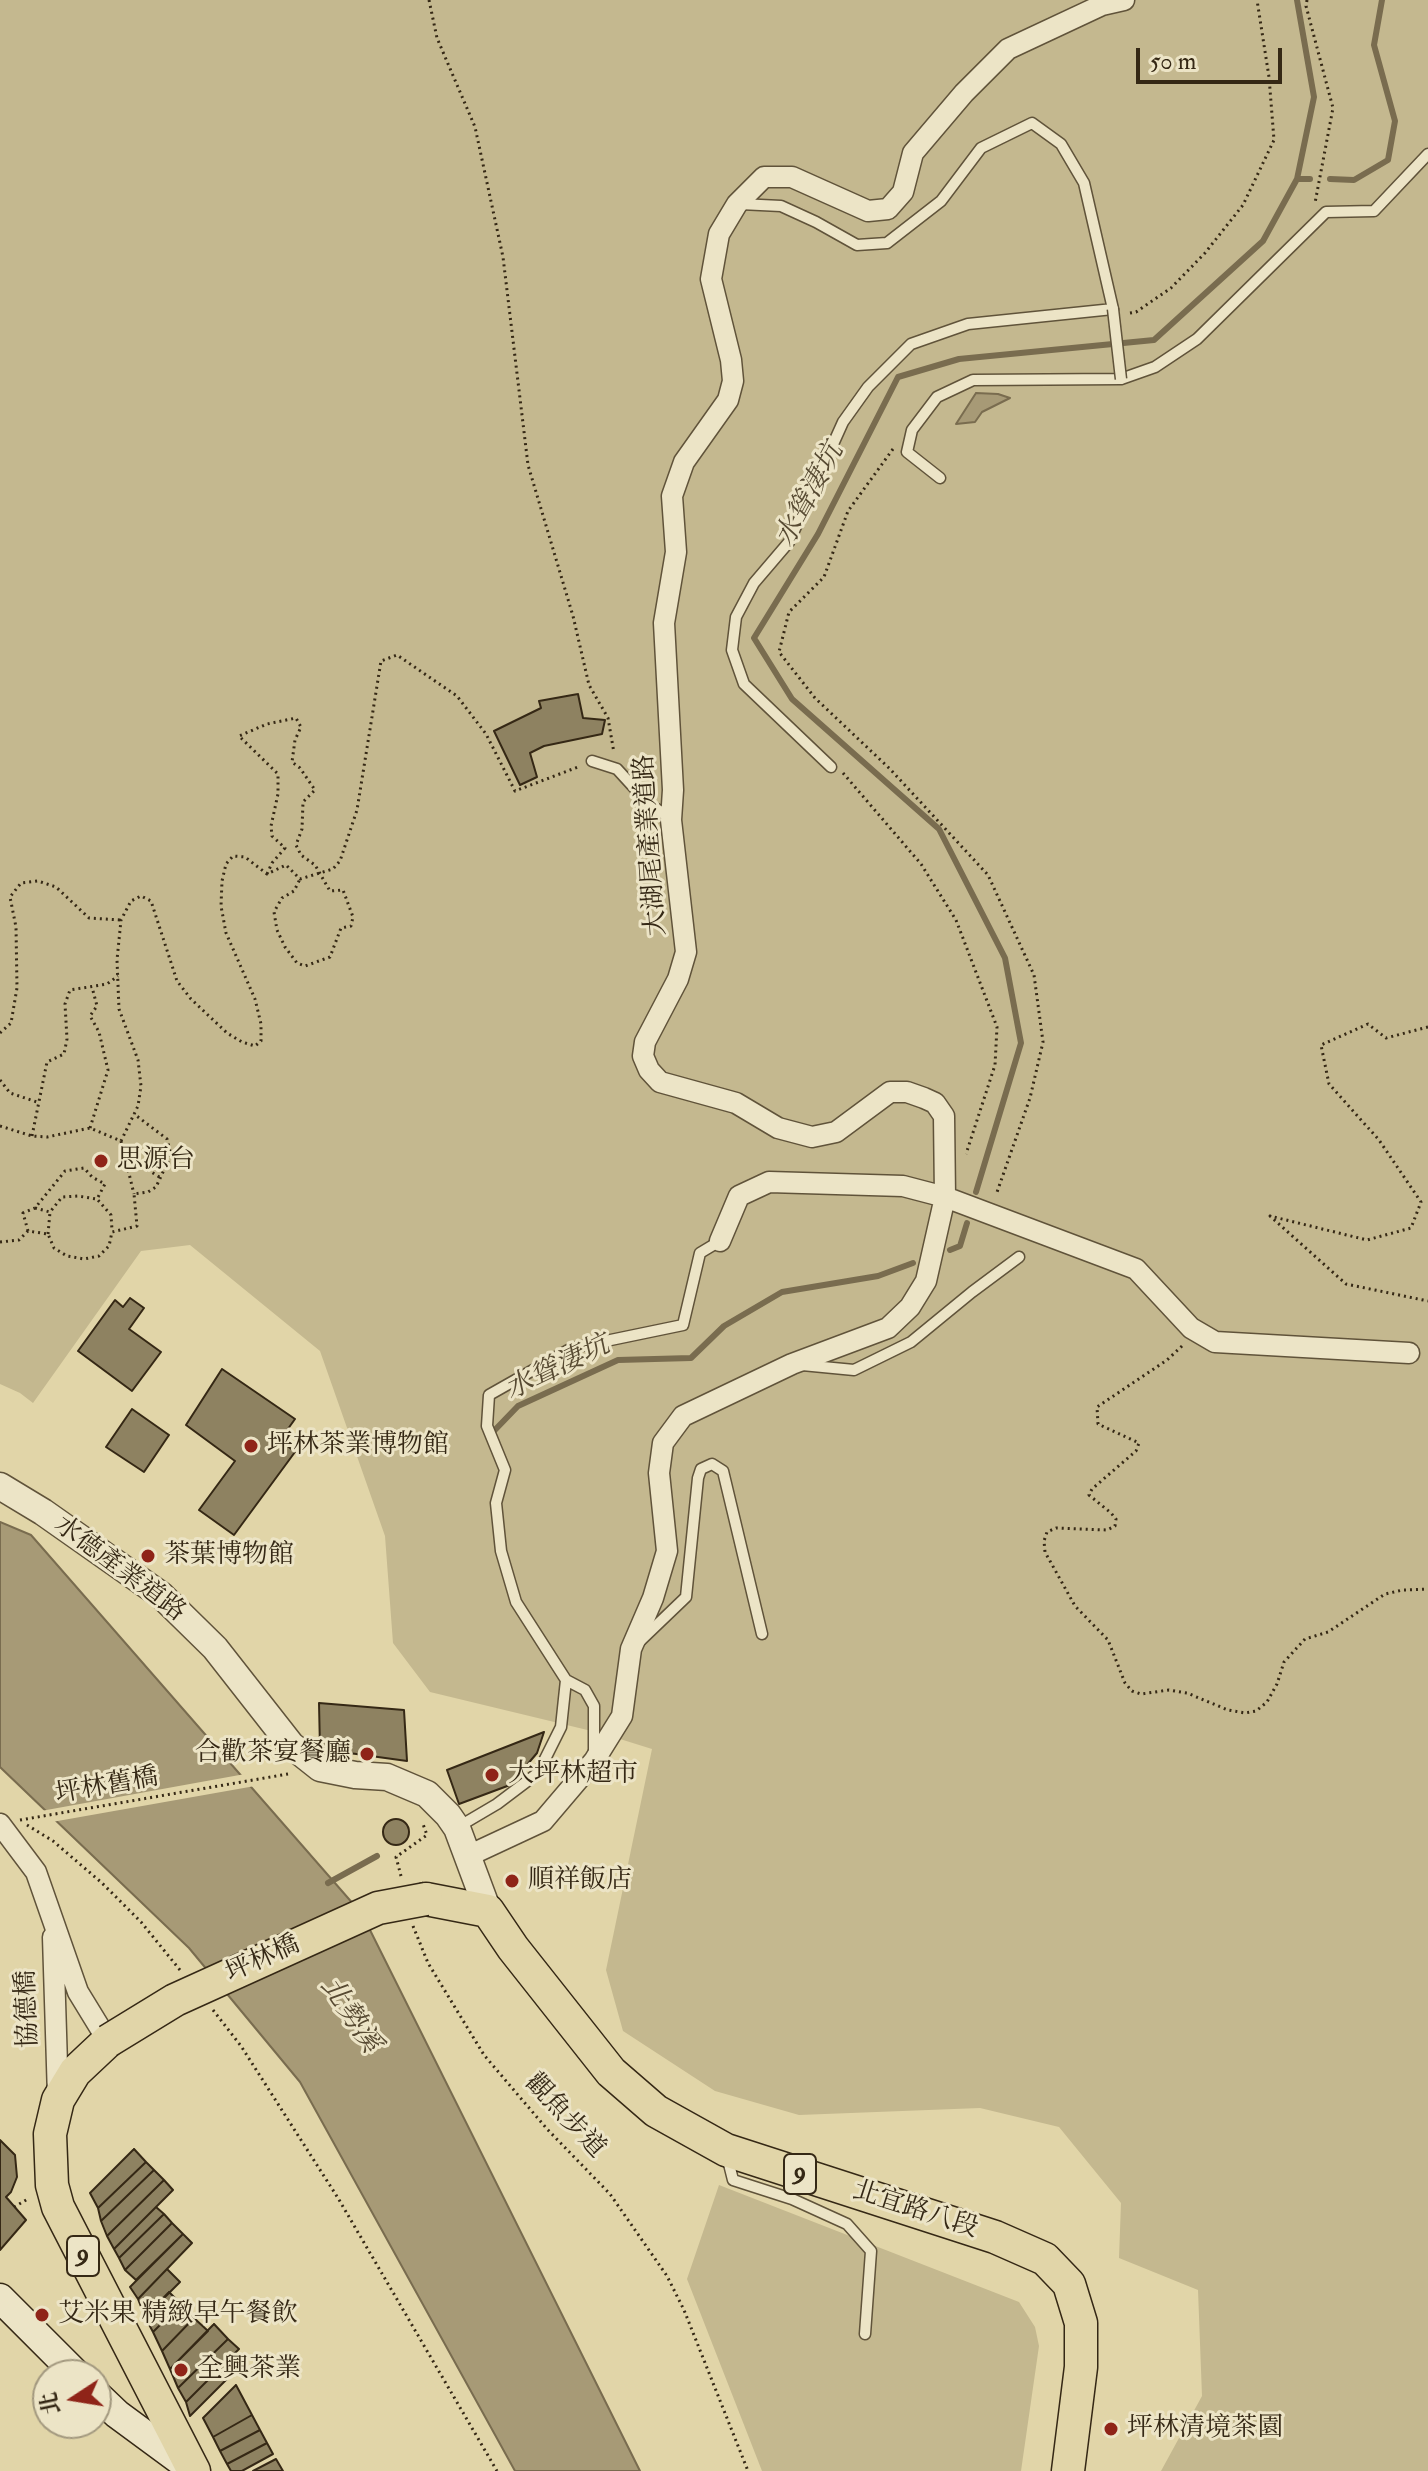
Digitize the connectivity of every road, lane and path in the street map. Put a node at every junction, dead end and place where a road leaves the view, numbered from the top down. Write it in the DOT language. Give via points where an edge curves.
graph roads {
  1 [pos="429,0"];
  2 [pos="1124,0"];
  3 [pos="1257,0"];
  4 [pos="1307,0"];
  5 [pos="1428,154"];
  6 [pos="737,204"];
  7 [pos="1313,211"];
  8 [pos="1117,312"];
  9 [pos="1121,379"];
  10 [pos="897,444"];
  11 [pos="940,478"];
  12 [pos="592,761"];
  13 [pos="831,767"];
  14 [pos="617,769"];
  15 [pos="843,772"];
  16 [pos="671,820"];
  17 [pos="267,874"];
  18 [pos="320,874"];
  19 [pos="300,879"];
  20 [pos="121,920"];
  21 [pos="118,976"];
  22 [pos="92,987"];
  23 [pos="1428,1027"];
  24 [pos="0,1033"];
  25 [pos="0,1080"];
  26 [pos="37,1102"];
  27 [pos="134,1114"];
  28 [pos="0,1126"];
  29 [pos="90,1128"];
  30 [pos="32,1136"];
  31 [pos="121,1141"];
  32 [pos="125,1156"];
  33 [pos="161,1178"];
  34 [pos="134,1194"];
  35 [pos="948,1198"];
  36 [pos="97,1199"];
  37 [pos="35,1208"];
  38 [pos="50,1212"];
  39 [pos="990,1214"];
  40 [pos="28,1231"];
  41 [pos="112,1232"];
  42 [pos="48,1234"];
  43 [pos="720,1241"];
  44 [pos="0,1242"];
  45 [pos="1019,1257"];
  46 [pos="1428,1301"];
  47 [pos="1191,1328"];
  48 [pos="1409,1353"];
  49 [pos="792,1364"];
  50 [pos="0,1486"];
  51 [pos="1428,1589"];
  52 [pos="762,1634"];
  53 [pos="631,1649"];
  54 [pos="566,1680"];
  55 [pos="594,1761"];
  56 [pos="295,1773"];
  57 [pos="427,1794"];
  58 [pos="10,1822"];
  59 [pos="457,1828"];
  60 [pos="468,1856"];
  61 [pos="414,1901"];
  62 [pos="488,1911"];
  63 [pos="52,1917"];
  64 [pos="181,1972"];
  65 [pos="211,2009"];
  66 [pos="108,2041"];
  67 [pos="58,2100"];
  68 [pos="726,2150"];
  69 [pos="0,2298"];
  70 [pos="865,2334"];
  71 [pos="61,2359"];
  72 [pos="112,2409"];
  73 [pos="193,2470"];
  74 [pos="497,2471"];
  75 [pos="748,2471"];
  76 [pos="1068,2471"];
  1 -- 14 [label="path" via="437,38 475,127 503,257 528,465 589,685 608,718"];
  2 -- 6 [label="street, 大湖尾產業道路" via="1008,49 913,153 903,192 888,209 868,211 792,177 764,177"];
  3 -- 8 [label="path" via="1274,140 1243,205 1205,253 1171,288 1136,312"];
  4 -- 7 [label="path" via="1333,108"];
  5 -- 9 [label="lane" via="1374,211 1326,212 1197,339 1155,367"];
  6 -- 8 [label="lane" via="781,206 857,245 887,243 941,201 981,148 1032,123 1061,144 1084,183"];
  6 -- 16 [label="street, 大湖尾產業道路" via="719,234 711,279 733,381 728,400 684,462 672,496 676,552 664,623"];
  8 -- 9 [label="lane, bridge"];
  8 -- 13 [label="lane" via="968,324 911,344 868,387 843,422 789,542 754,583 736,617 732,650 744,684"];
  9 -- 11 [label="lane" via="973,380 937,397 912,430 907,452"];
  10 -- 39 [label="path" via="848,511 824,577 789,612 779,652 815,698 890,769 988,875 1034,975 1043,1042 1030,1098"];
  12 -- 14 [label="lane"];
  12 -- 18 [label="path" via="515,791 486,734 457,696 397,655 381,661 357,810 340,861"];
  14 -- 16 [label="lane"];
  15 -- 35 [label="path" via="921,864 956,920 997,1027 995,1065"];
  16 -- 35 [label="street, 大湖尾產業道路" via="686,952 645,1042 649,1070 660,1082 736,1103 778,1128 812,1137 836,1132 890,1092 924,1098 944,1116"];
  17 -- 18 [label="path" via="285,848 272,836 271,826 278,774 239,736 296,718 301,727 292,762 315,790 303,802 296,845"];
  17 -- 19 [label="path" via="286,865"];
  17 -- 20 [label="path" via="245,857 233,856 222,881 226,933 261,1024 261,1041 255,1046 227,1033 177,981 151,901 141,896 131,901"];
  18 -- 19 [label="path"];
  18 -- 19 [label="path" via="330,891 343,890 353,917 351,926 341,928 330,957 305,966 285,947 274,912"];
  20 -- 21 [label="path"];
  20 -- 24 [label="path" via="89,918 56,887 21,883 10,897 17,988 11,1023"];
  21 -- 22 [label="path"];
  21 -- 27 [label="path" via="119,1009 138,1060 141,1086"];
  22 -- 26 [label="path" via="70,990 64,1054 47,1062"];
  22 -- 29 [label="path" via="97,1006 90,1016 108,1070"];
  23 -- 46 [label="path" via="1386,1038 1368,1024 1321,1045 1329,1084 1379,1140 1421,1202 1411,1228 1367,1240 1270,1216 1346,1284"];
  25 -- 26 [label="path" via="10,1093"];
  26 -- 30 [label="path"];
  27 -- 31 [label="path"];
  27 -- 33 [label="path" via="167,1139 171,1155"];
  28 -- 30 [label="path"];
  29 -- 30 [label="path"];
  29 -- 31 [label="path"];
  31 -- 32 [label="path"];
  32 -- 33 [label="path"];
  32 -- 34 [label="path"];
  33 -- 34 [label="path" via="148,1192"];
  34 -- 41 [label="path" via="137,1226"];
  35 -- 39 [label="street"];
  35 -- 43 [label="street" via="903,1186 769,1182 739,1196"];
  35 -- 49 [label="street, 大湖尾產業道路" via="926,1281 910,1307 888,1328"];
  36 -- 37 [label="path" via="105,1184 84,1168 65,1171"];
  36 -- 38 [label="path" via="62,1197"];
  36 -- 41 [label="path" via="111,1215"];
  37 -- 38 [label="path"];
  37 -- 40 [label="path" via="23,1213"];
  38 -- 42 [label="path"];
  39 -- 47 [label="street" via="1136,1269"];
  40 -- 42 [label="path"];
  40 -- 44 [label="path" via="19,1240"];
  41 -- 42 [label="path" via="109,1246 99,1256 84,1259 54,1248"];
  43 -- 54 [label="lane" via="700,1253 683,1325 572,1348 489,1395 487,1426 505,1470 496,1503 501,1551 516,1602"];
  45 -- 49 [label="lane" via="911,1342 854,1370"];
  47 -- 48 [label="street" via="1215,1342"];
  47 -- 51 [label="path" via="1167,1360 1097,1407 1098,1424 1139,1443 1089,1495 1111,1513 1115,1526 1056,1528 1044,1541 1075,1606 1108,1640 1132,1691 1169,1690 1228,1710 1256,1711 1267,1702 1284,1662 1305,1639 1328,1632 1385,1594"];
  49 -- 53 [label="street, 大湖尾產業道路" via="683,1416 663,1443 659,1473 667,1551"];
  50 -- 57 [label="street, 水德產業道路" via="161,1595 215,1648 291,1745 320,1768 387,1777"];
  52 -- 53 [label="lane" via="723,1471 712,1464 701,1469 698,1478 686,1597"];
  53 -- 55 [label="street, 大湖尾產業道路" via="622,1716"];
  54 -- 55 [label="lane" via="585,1690 594,1706"];
  54 -- 59 [label="lane" via="561,1727 538,1773"];
  55 -- 60 [label="street, 大湖尾產業道路" via="543,1821"];
  56 -- 58 [label="path, 坪林舊橋"];
  57 -- 59 [label="street, 水德產業道路"];
  57 -- 61 [label="path, 觀魚步道" via="420,1815 427,1835 396,1857"];
  58 -- 63 [label="street, 協德橋"];
  58 -- 64 [label="path" via="53,1841 102,1883"];
  59 -- 60 [label="street, 水德產業道路"];
  60 -- 62 [label="street, 水德產業道路"];
  61 -- 62 [label="main road, 9"];
  61 -- 66 [label="main road, 坪林橋 / 9, bridge" via="378,1908 175,2000"];
  61 -- 75 [label="path, 觀魚步道" via="428,1963 484,2055 610,2194 667,2276"];
  62 -- 68 [label="main road, 北宜路八段 / 9" via="611,2072 656,2111"];
  63 -- 66 [label="street, 協德橋" via="78,1992"];
  63 -- 67 [label="street, 協德橋"];
  65 -- 74 [label="path" via="241,2046 338,2198"];
  66 -- 67 [label="main road, 9" via="75,2072"];
  67 -- 73 [label="main road, 9" via="49,2159 58,2207"];
  68 -- 70 [label="lane" via="733,2180 847,2224 871,2251"];
  68 -- 76 [label="main road, 北宜路八段 / 9" via="995,2237 1045,2259 1069,2284 1081,2323"];
  69 -- 71 [label="main road"];
  72 -- 73 [label="main road"];
}
